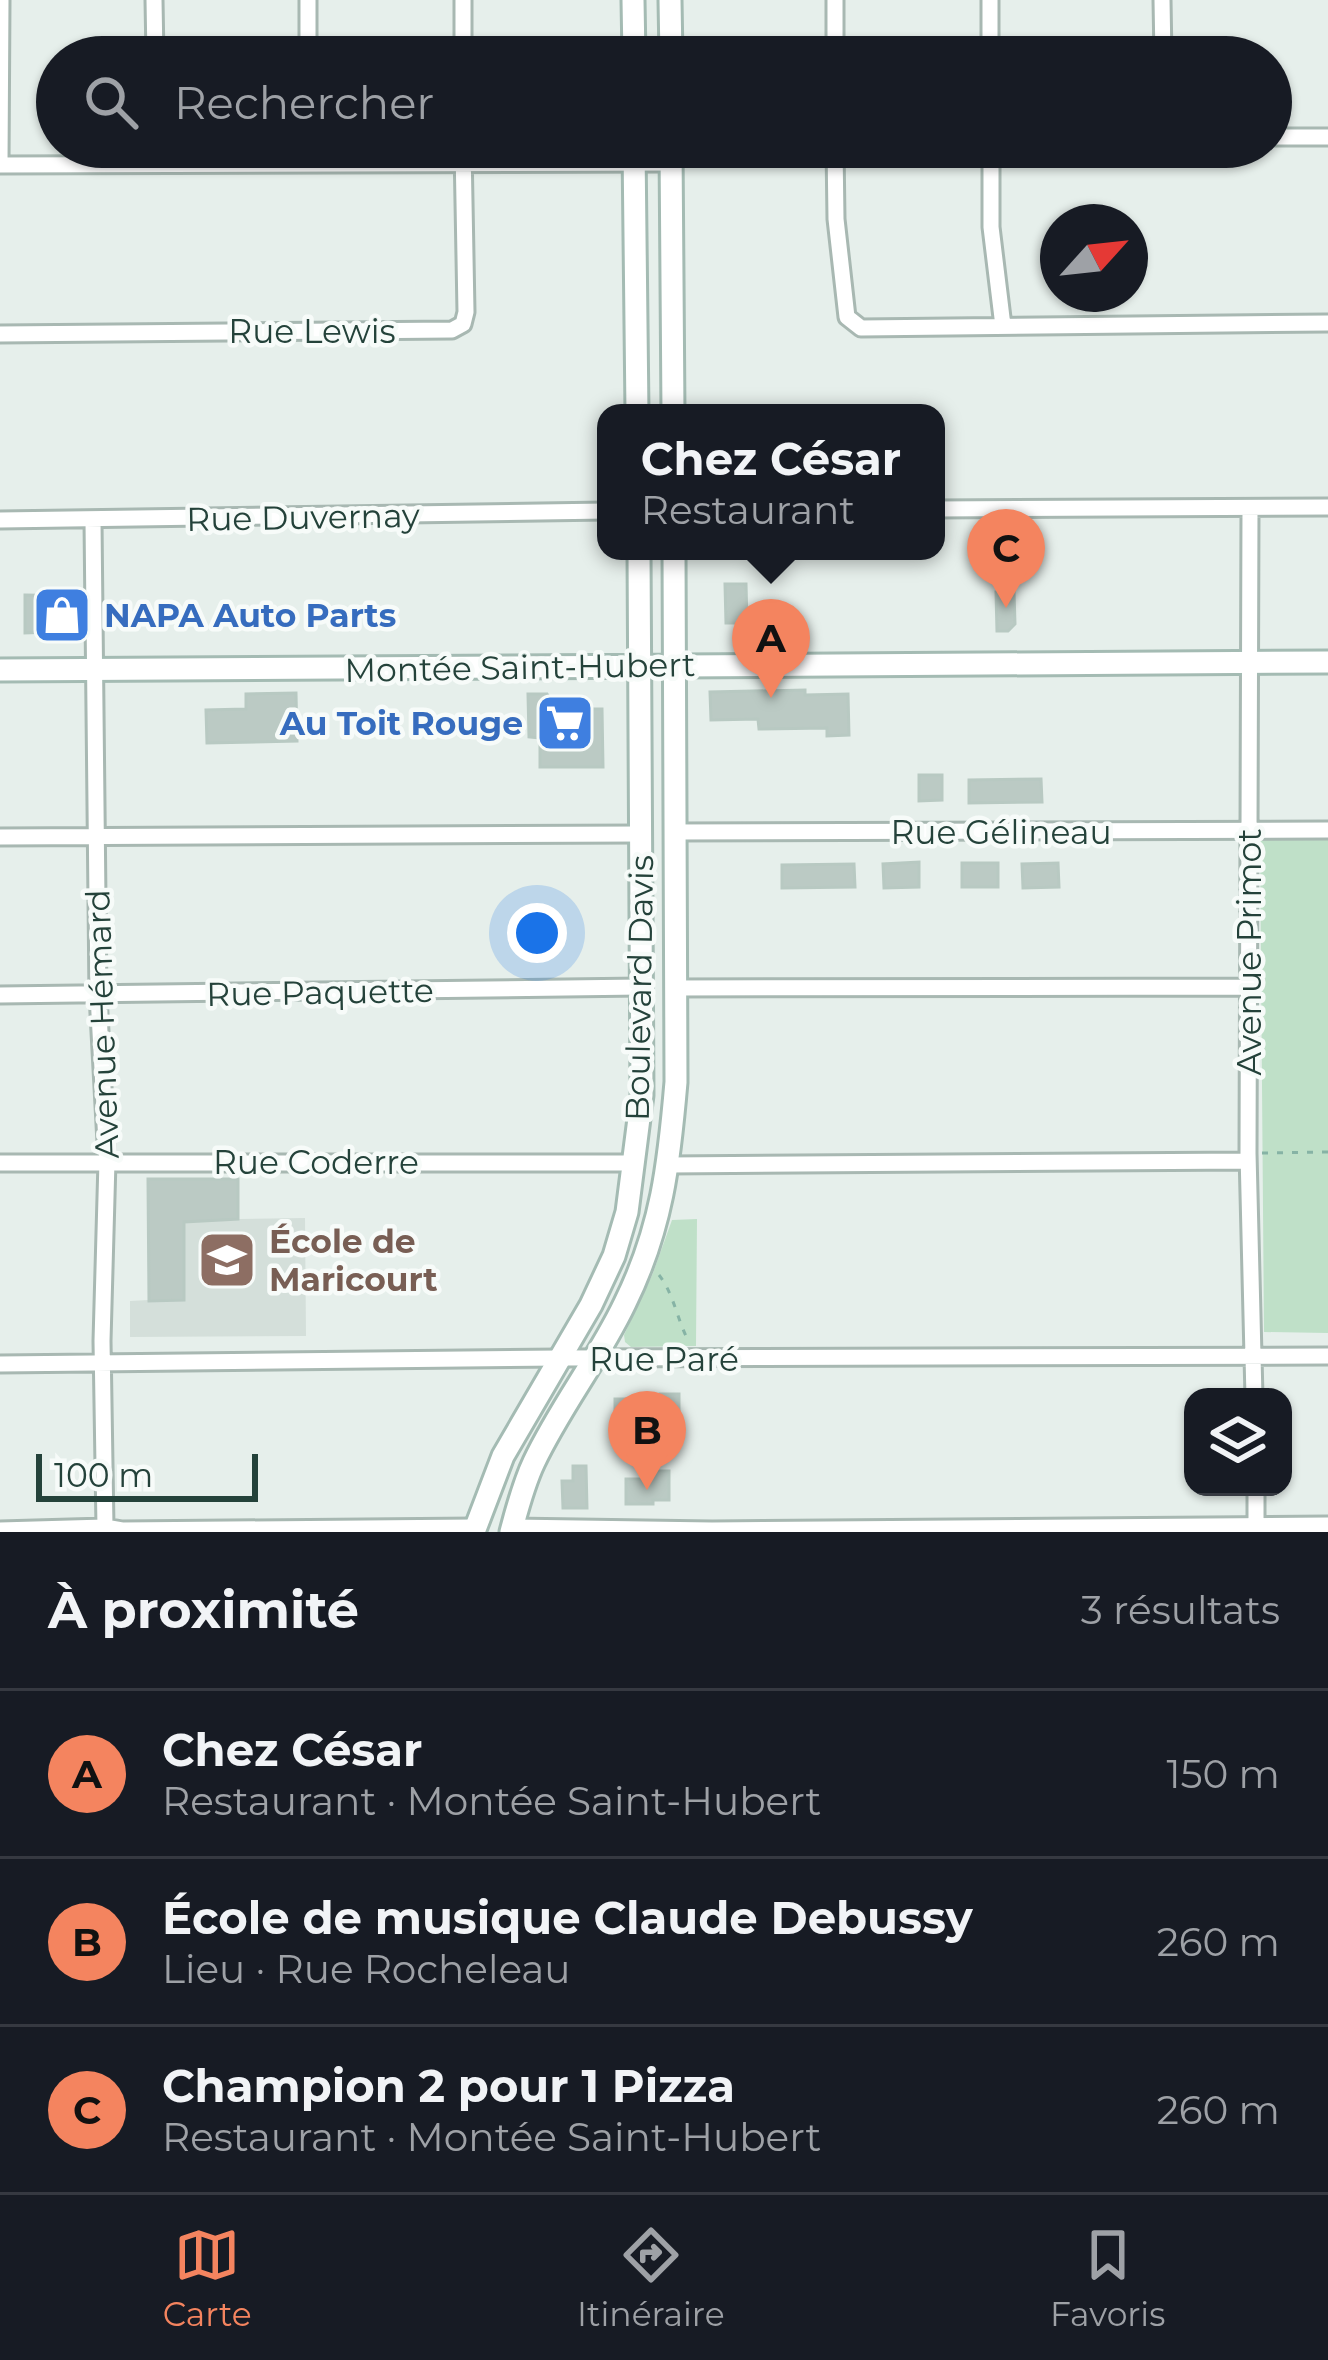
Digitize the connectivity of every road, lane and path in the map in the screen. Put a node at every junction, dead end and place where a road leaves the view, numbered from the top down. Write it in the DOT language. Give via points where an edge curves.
graph roads {
  1 [pos="1,0"];
  2 [pos="154,0"];
  3 [pos="308,0"];
  4 [pos="463,0"];
  5 [pos="633,0"];
  6 [pos="670,0"];
  7 [pos="835,0"];
  8 [pos="990,0"];
  9 [pos="1162,0"];
  10 [pos="155,36"];
  11 [pos="308,36"];
  12 [pos="463,36"];
  13 [pos="634,36"];
  14 [pos="670,36"];
  15 [pos="835,36"];
  16 [pos="990,36"];
  17 [pos="1162,36"];
  18 [pos="1292,137"];
  19 [pos="1328,137"];
  20 [pos="0,164"];
  21 [pos="36,164"];
  22 [pos="463,168"];
  23 [pos="634,168"];
  24 [pos="671,168"];
  25 [pos="835,168"];
  26 [pos="991,168"];
  27 [pos="1328,323"];
  28 [pos="1003,326"];
  29 [pos="0,334"];
  30 [pos="637,404"];
  31 [pos="673,404"];
  32 [pos="1328,506"];
  33 [pos="1250,508"];
  34 [pos="945,509"];
  35 [pos="597,511"];
  36 [pos="0,520"];
  37 [pos="93,520"];
  38 [pos="639,560"];
  39 [pos="674,560"];
  40 [pos="1251,662"];
  41 [pos="1328,662"];
  42 [pos="674,665"];
  43 [pos="640,667"];
  44 [pos="0,670"];
  45 [pos="94,671"];
  46 [pos="674,793"];
  47 [pos="641,794"];
  48 [pos="1328,830"];
  49 [pos="674,832"];
  50 [pos="1249,832"];
  51 [pos="641,834"];
  52 [pos="96,836"];
  53 [pos="0,837"];
  54 [pos="641,987"];
  55 [pos="1250,987"];
  56 [pos="675,988"];
  57 [pos="0,995"];
  58 [pos="98,995"];
  59 [pos="1328,1152"];
  60 [pos="1248,1157"];
  61 [pos="106,1161"];
  62 [pos="0,1163"];
  63 [pos="633,1163"];
  64 [pos="669,1166"];
  65 [pos="645,1258"];
  66 [pos="1254,1356"];
  67 [pos="1328,1356"];
  68 [pos="559,1358"];
  69 [pos="594,1360"];
  70 [pos="698,1360"];
  71 [pos="0,1364"];
  72 [pos="102,1364"];
  73 [pos="1254,1388"];
  74 [pos="1256,1496"];
  75 [pos="1256,1524"];
  76 [pos="1328,1525"];
  77 [pos="105,1527"];
  78 [pos="0,1529"];
  79 [pos="475,1530"];
  80 [pos="512,1530"];
  1 -- 20 [label="street"];
  2 -- 10 [label="street"];
  3 -- 11 [label="street"];
  4 -- 12 [label="street"];
  5 -- 13 [label="street"];
  6 -- 14 [label="street"];
  7 -- 15 [label="street"];
  8 -- 16 [label="street"];
  9 -- 17 [label="street"];
  18 -- 19 [label="street"];
  20 -- 21 [label="street"];
  22 -- 29 [label="street, Rue Lewis" via="466,313 452,330"];
  23 -- 30 [label="street"];
  24 -- 31 [label="street"];
  25 -- 28 [label="street" via="847,317 861,328"];
  26 -- 28 [label="street"];
  27 -- 28 [label="street"];
  32 -- 33 [label="street"];
  33 -- 34 [label="street"];
  33 -- 40 [label="street, Avenue Primot"];
  35 -- 37 [label="street, Rue Duvernay"];
  36 -- 37 [label="street, Rue Duvernay"];
  37 -- 45 [label="street, Avenue Hémard"];
  38 -- 43 [label="street, Boulevard Davis"];
  39 -- 42 [label="street, Boulevard Davis"];
  40 -- 41 [label="street, Montée Saint-Hubert"];
  40 -- 42 [label="street, Montée Saint-Hubert"];
  40 -- 50 [label="street, Avenue Primot"];
  42 -- 43 [label="street, Montée Saint-Hubert"];
  42 -- 46 [label="street, Boulevard Davis"];
  43 -- 45 [label="street, Montée Saint-Hubert"];
  43 -- 47 [label="street, Boulevard Davis"];
  44 -- 45 [label="street, Montée Saint-Hubert"];
  45 -- 52 [label="street, Avenue Hémard"];
  46 -- 47 [label="street"];
  46 -- 49 [label="street, Boulevard Davis"];
  47 -- 51 [label="street, Boulevard Davis"];
  48 -- 50 [label="street, Rue Gélineau"];
  49 -- 50 [label="street, Rue Gélineau"];
  49 -- 56 [label="street, Boulevard Davis"];
  50 -- 55 [label="street, Avenue Primot"];
  51 -- 52 [label="street"];
  51 -- 54 [label="street, Boulevard Davis"];
  52 -- 53 [label="street"];
  52 -- 58 [label="street, Avenue Hémard"];
  54 -- 58 [label="street, Rue Paquette"];
  54 -- 63 [label="street, Boulevard Davis"];
  55 -- 56 [label="street"];
  55 -- 60 [label="street, Avenue Primot"];
  56 -- 64 [label="street, Boulevard Davis"];
  57 -- 58 [label="street, Rue Paquette"];
  58 -- 61 [label="street, Avenue Hémard"];
  59 -- 60 [label="path"];
  60 -- 64 [label="street"];
  60 -- 66 [label="street, Avenue Primot"];
  61 -- 62 [label="street, Rue Coderre"];
  61 -- 63 [label="street, Rue Coderre"];
  61 -- 72 [label="street, Avenue Hémard"];
  63 -- 68 [label="street, Boulevard Davis" via="614,1256"];
  64 -- 65 [label="street, Boulevard Davis"];
  65 -- 69 [label="street, Boulevard Davis"];
  65 -- 70 [label="path" via="668,1286"];
  66 -- 67 [label="street, Rue Paré"];
  66 -- 70 [label="street, Rue Paré"];
  66 -- 73 [label="street, Avenue Primot"];
  68 -- 69 [label="street, Rue Paré"];
  68 -- 72 [label="street, Rue Paré"];
  68 -- 79 [label="street, Boulevard Davis" via="503,1456"];
  69 -- 70 [label="street, Rue Paré"];
  69 -- 80 [label="street, Boulevard Davis" via="532,1466"];
  71 -- 72 [label="street, Rue Paré"];
  72 -- 77 [label="street, Avenue Hémard"];
  74 -- 75 [label="street"];
  75 -- 76 [label="street"];
  75 -- 80 [label="street"];
  77 -- 78 [label="street"];
  77 -- 79 [label="street"];
}
